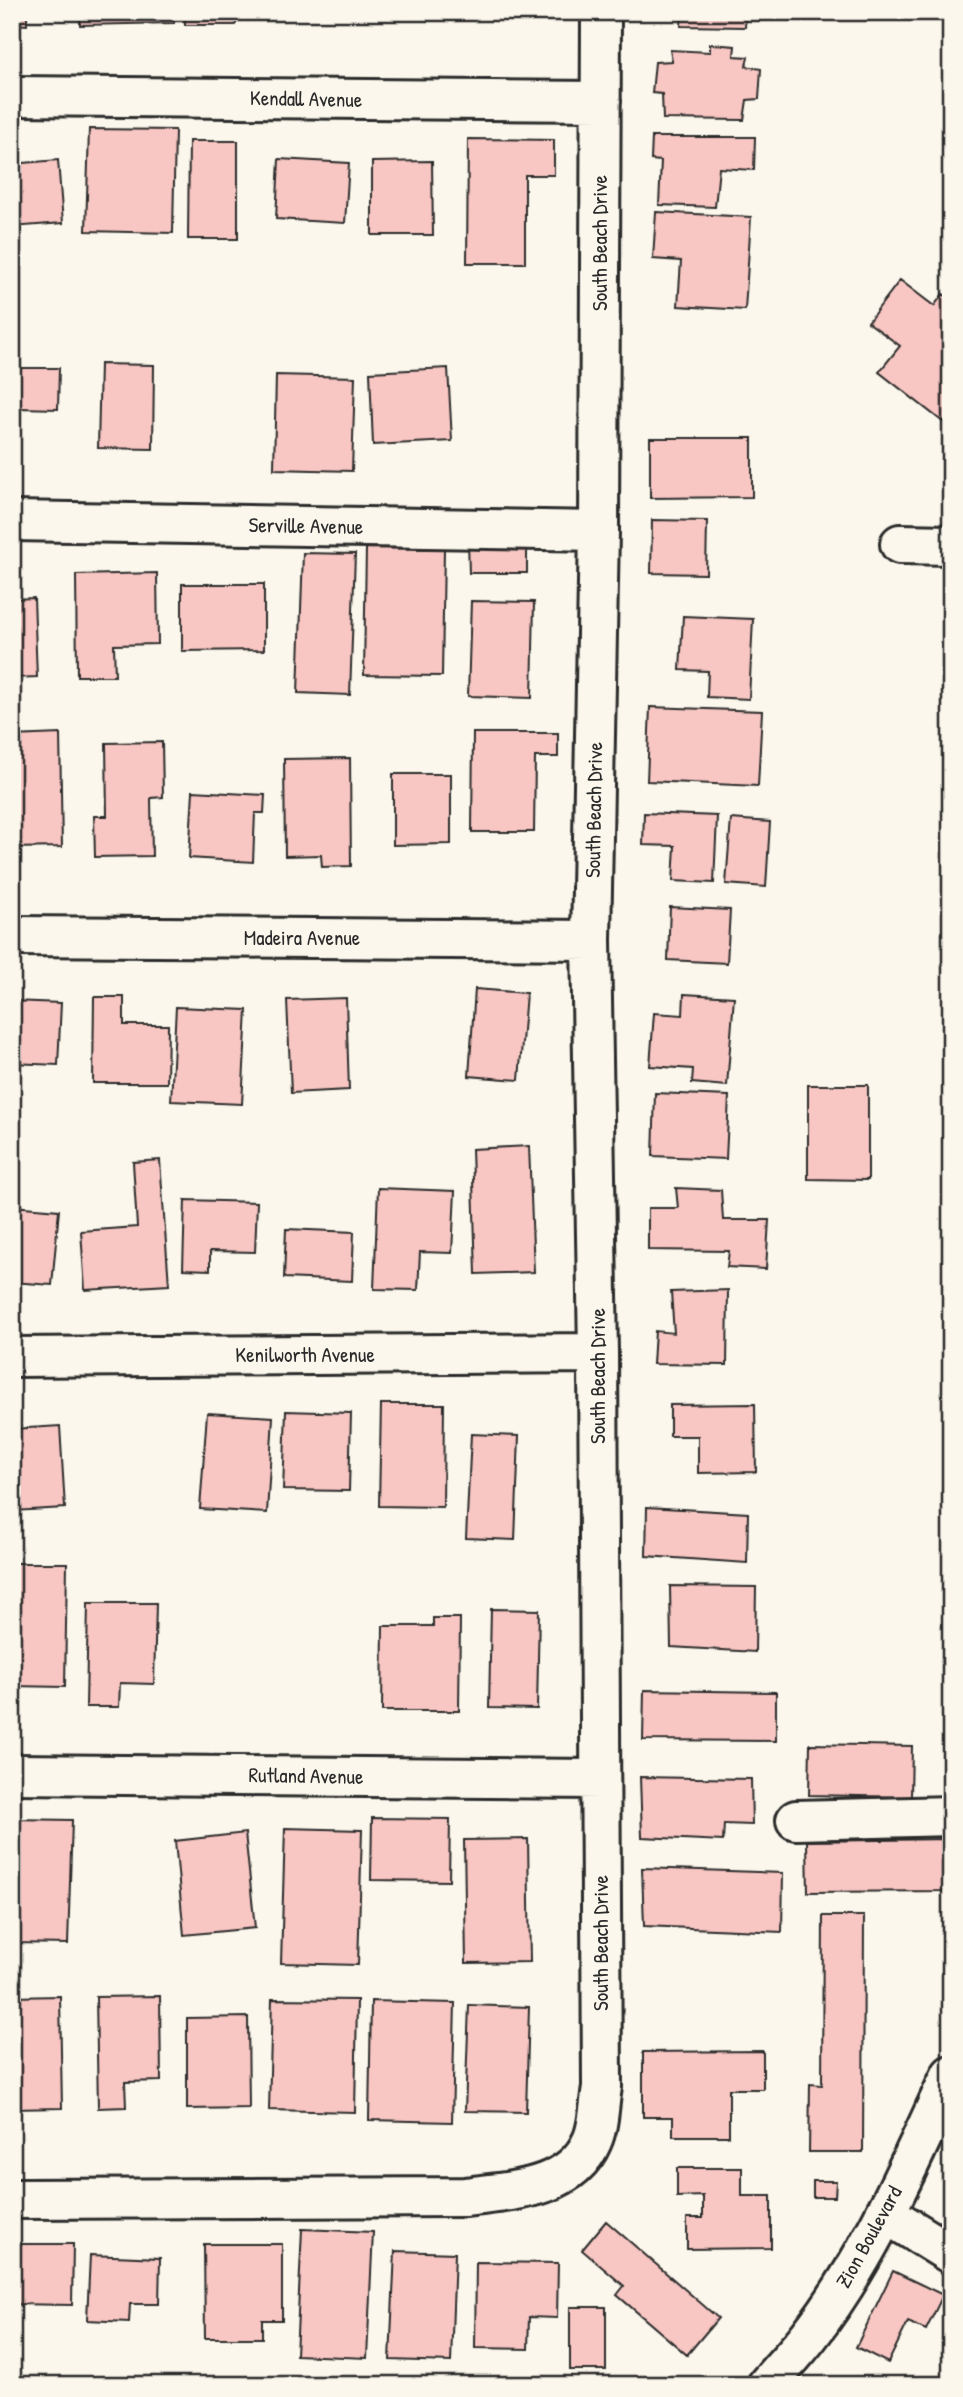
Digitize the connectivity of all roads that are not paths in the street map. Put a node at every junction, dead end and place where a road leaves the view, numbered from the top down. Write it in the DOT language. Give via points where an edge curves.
graph roads {
  1 [pos="601,12"];
  2 [pos="12,96"];
  3 [pos="601,102"];
  4 [pos="12,521"];
  5 [pos="599,531"];
  6 [pos="12,936"];
  7 [pos="591,940"];
  8 [pos="598,1353"];
  9 [pos="12,1357"];
  10 [pos="12,1774"];
  11 [pos="600,1779"];
  12 [pos="951,1816"];
  13 [pos="796,1820"];
  14 [pos="951,2075"];
  15 [pos="12,2199"];
  16 [pos="885,2213"];
  17 [pos="951,2254"];
  18 [pos="767,2385"];
  1 -- 3 [label="street, South Beach Drive"];
  2 -- 3 [label="street, Kendall Avenue"];
  3 -- 5 [label="street, South Beach Drive"];
  4 -- 5 [label="street, Serville Avenue"];
  5 -- 7 [label="street, South Beach Drive"];
  6 -- 7 [label="street, Madeira Avenue"];
  7 -- 8 [label="street, South Beach Drive"];
  8 -- 9 [label="street, Kenilworth Avenue"];
  8 -- 11 [label="street, South Beach Drive"];
  10 -- 11 [label="street, Rutland Avenue"];
  11 -- 15 [label="street, South Beach Drive" via="601,2087 592,2141 569,2170 535,2188 465,2197"];
  12 -- 13 [label="street"];
  14 -- 16 [label="street, Zion Boulevard"];
  16 -- 17 [label="street"];
  16 -- 18 [label="street, Zion Boulevard" via="810,2335"];
}
